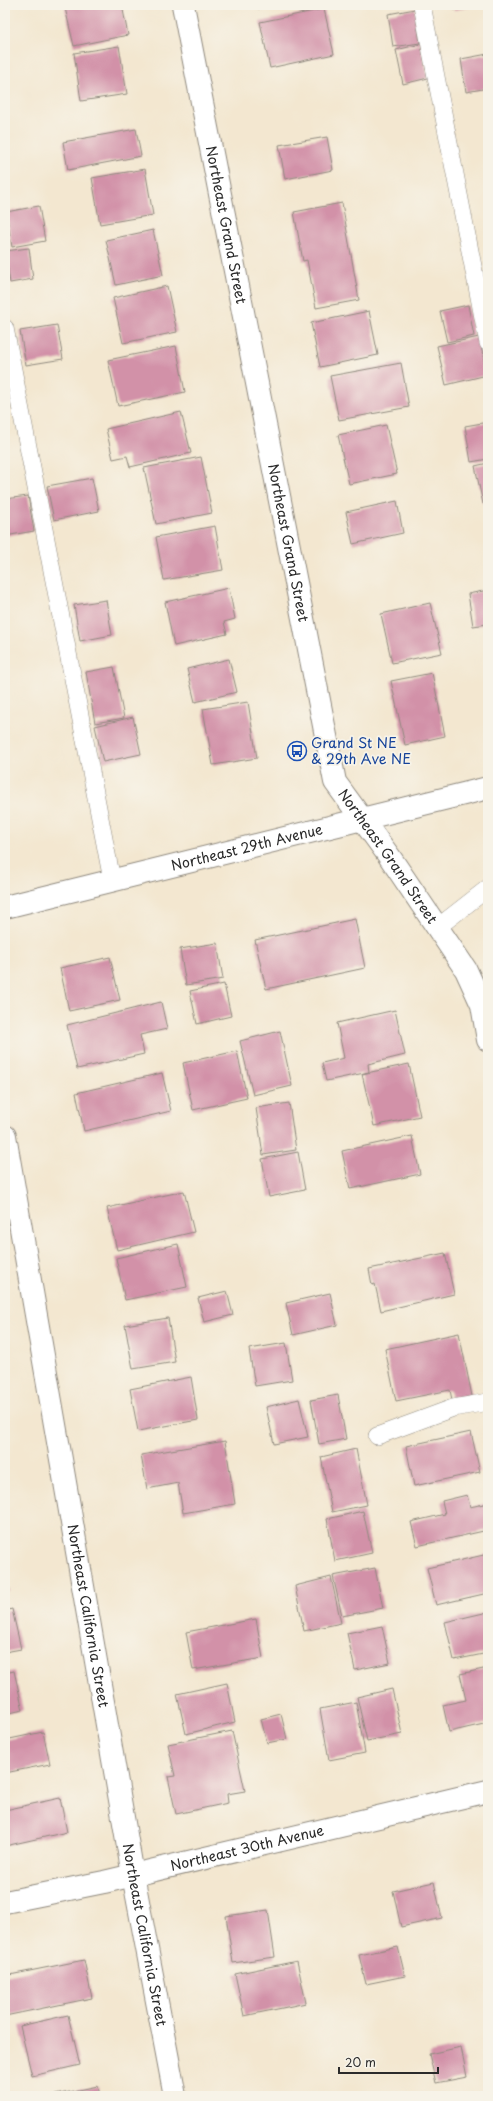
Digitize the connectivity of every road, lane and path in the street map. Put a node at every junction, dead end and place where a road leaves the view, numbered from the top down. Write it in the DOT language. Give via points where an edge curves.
graph roads {
  1 [pos="183,5"];
  2 [pos="422,5"];
  3 [pos="5,328"];
  4 [pos="488,343"];
  5 [pos="488,788"];
  6 [pos="361,820"];
  7 [pos="112,880"];
  8 [pos="488,888"];
  9 [pos="5,907"];
  10 [pos="438,927"];
  11 [pos="488,1040"];
  12 [pos="5,1136"];
  13 [pos="488,1402"];
  14 [pos="377,1436"];
  15 [pos="488,1791"];
  16 [pos="134,1875"];
  17 [pos="5,1902"];
  18 [pos="175,2096"];
  1 -- 6 [label="street, Northeast Grand Street" via="335,782"];
  2 -- 4 [label="lane"];
  3 -- 7 [label="lane"];
  5 -- 6 [label="street, Northeast 29th Avenue"];
  6 -- 7 [label="street, Northeast 29th Avenue"];
  6 -- 10 [label="street, Northeast Grand Street"];
  7 -- 9 [label="street, Northeast 29th Avenue"];
  8 -- 10 [label="lane"];
  10 -- 11 [label="street, Northeast Grand Street" via="466,970 482,1005"];
  12 -- 16 [label="street, Northeast California Street"];
  13 -- 14 [label="lane" via="453,1408"];
  15 -- 16 [label="street, Northeast 30th Avenue"];
  16 -- 17 [label="street, Northeast 30th Avenue"];
  16 -- 18 [label="street, Northeast California Street"];
}
